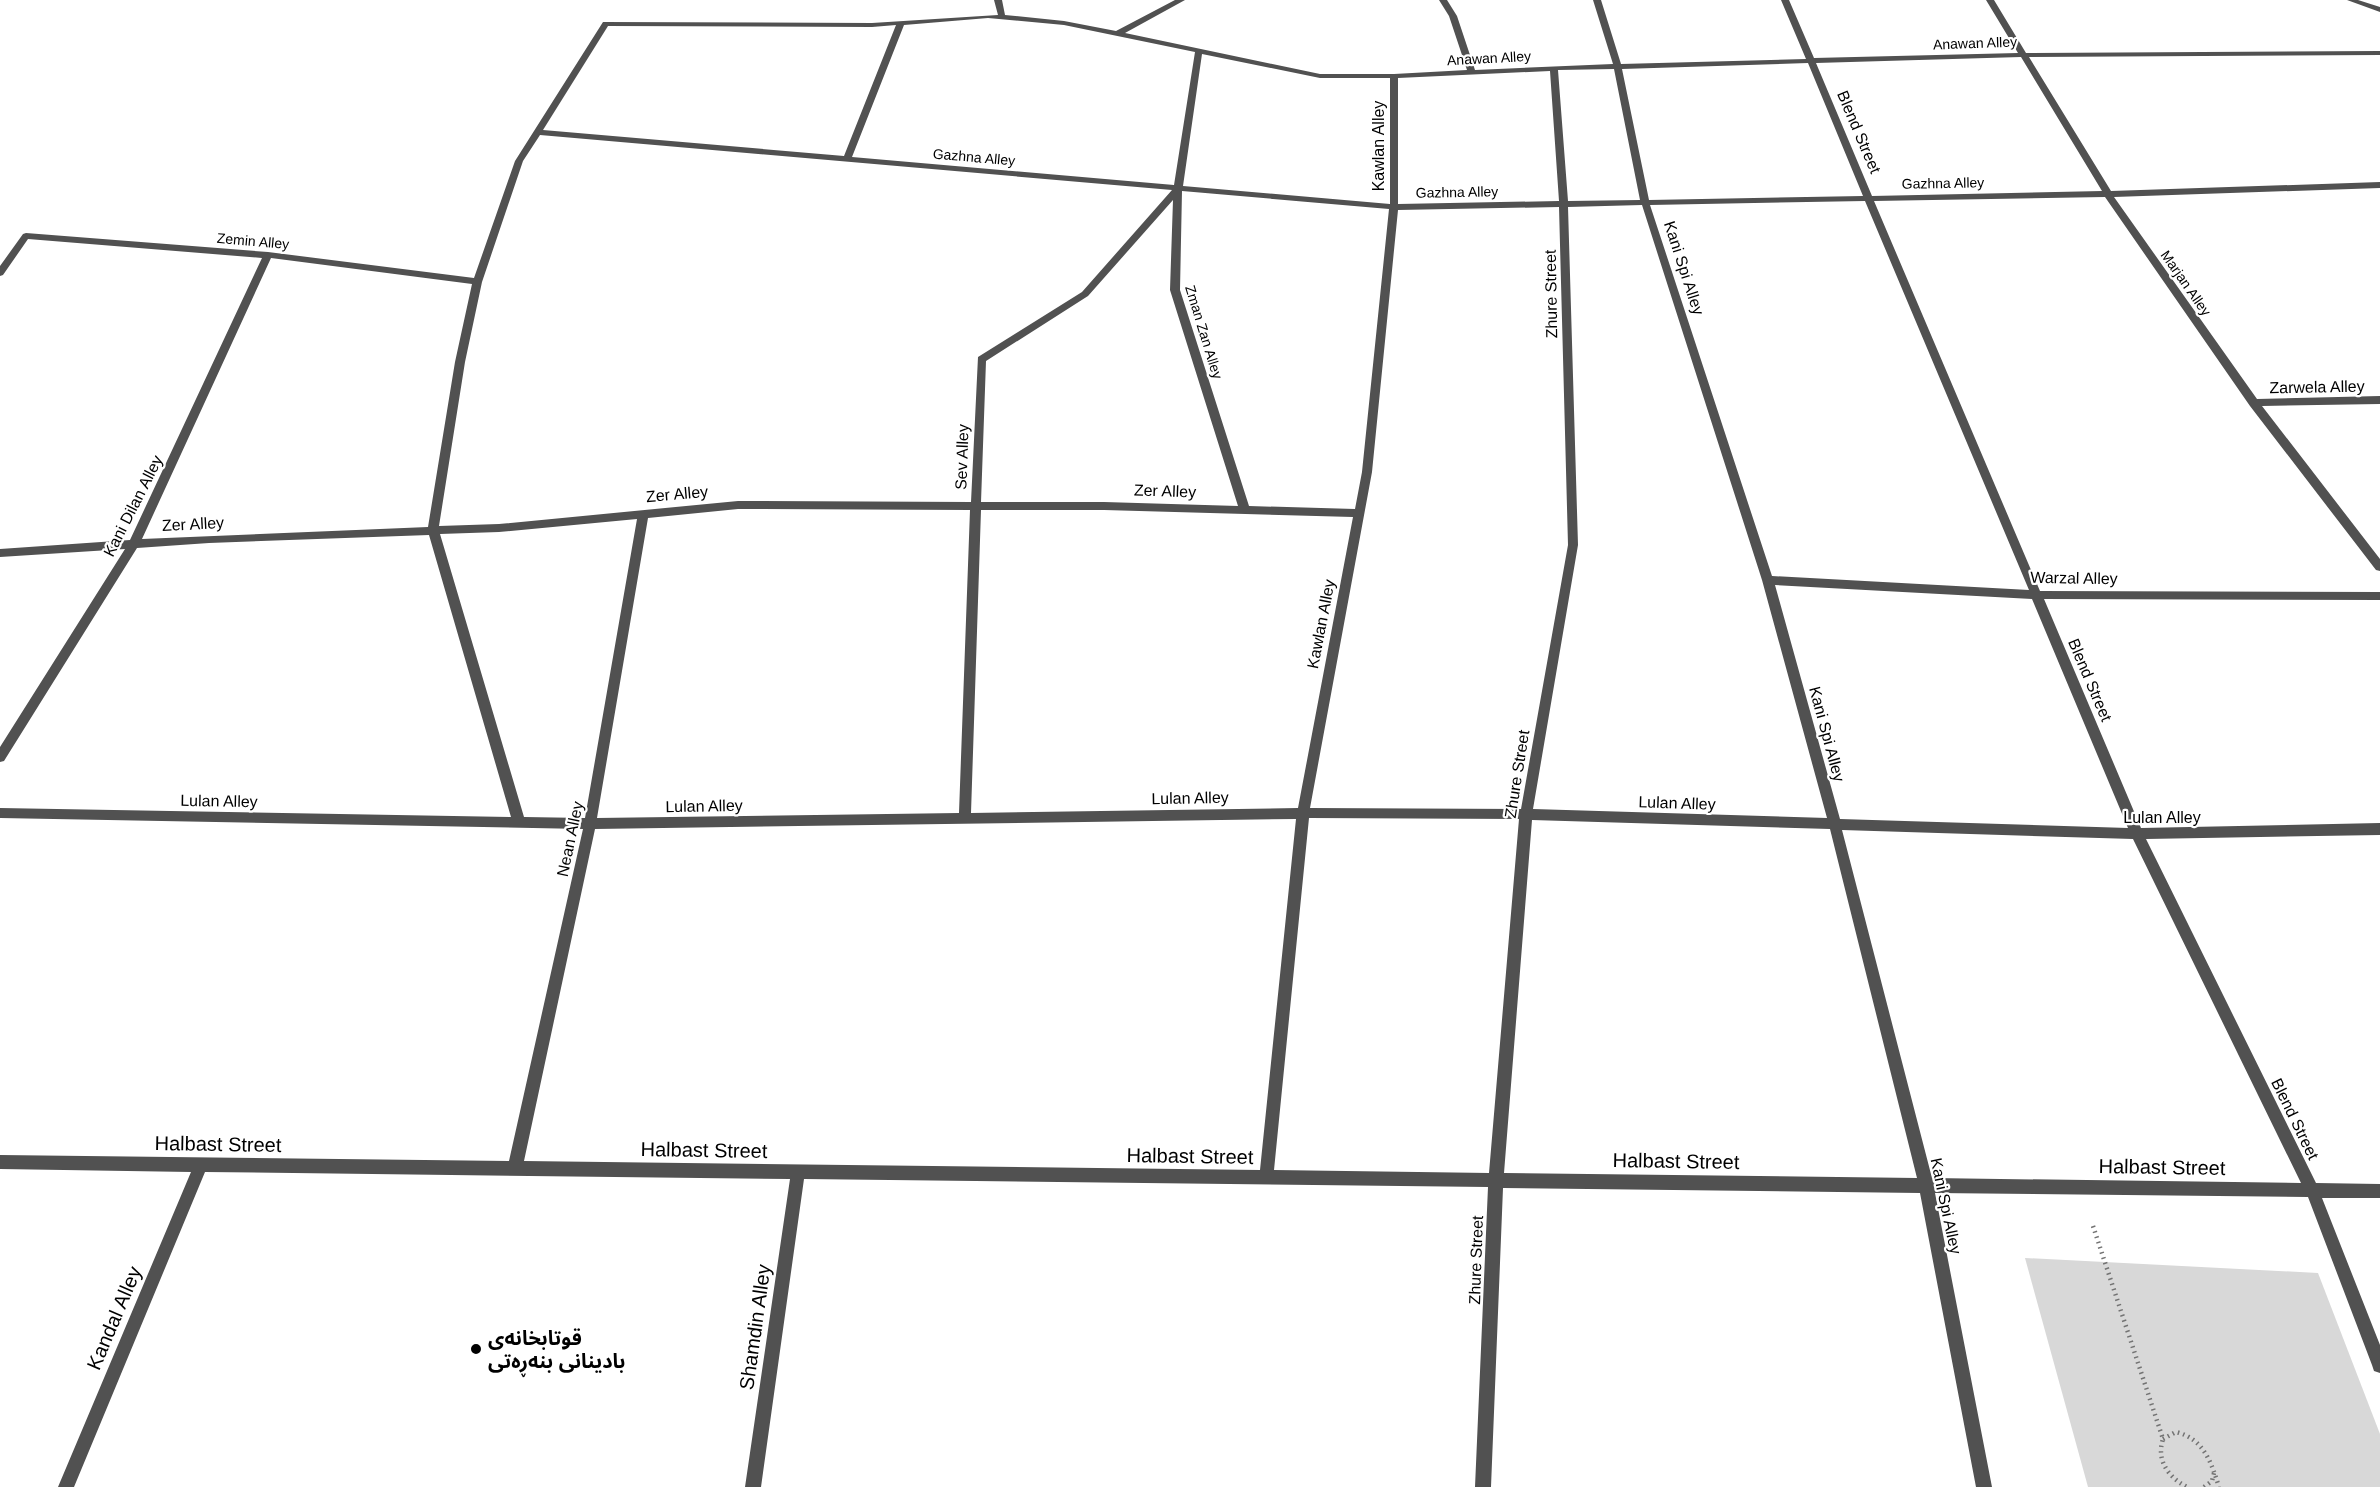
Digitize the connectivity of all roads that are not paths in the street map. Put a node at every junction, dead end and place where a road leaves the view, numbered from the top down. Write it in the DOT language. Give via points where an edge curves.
graph roads {
  1 [pos="998,0"];
  2 [pos="1181,0"];
  3 [pos="1443,0"];
  4 [pos="1596,0"];
  5 [pos="1785,0"];
  6 [pos="1990,0"];
  7 [pos="2351,0"];
  8 [pos="2375,0"];
  9 [pos="2380,4"];
  10 [pos="2380,10"];
  11 [pos="1002,17"];
  12 [pos="901,23"];
  13 [pos="1119,33"];
  14 [pos="1198,50"];
  15 [pos="2380,53"];
  16 [pos="2023,55"];
  17 [pos="1811,63"];
  18 [pos="1554,68"];
  19 [pos="1618,68"];
  20 [pos="1472,72"];
  21 [pos="1394,76"];
  22 [pos="537,132"];
  23 [pos="847,159"];
  24 [pos="2380,185"];
  25 [pos="1178,189"];
  26 [pos="2108,194"];
  27 [pos="1868,198"];
  28 [pos="1645,202"];
  29 [pos="1563,203"];
  30 [pos="1394,207"];
  31 [pos="268,255"];
  32 [pos="0,273"];
  33 [pos="477,282"];
  34 [pos="2380,400"];
  35 [pos="2254,403"];
  36 [pos="976,505"];
  37 [pos="1245,510"];
  38 [pos="1359,513"];
  39 [pos="643,514"];
  40 [pos="433,530"];
  41 [pos="134,544"];
  42 [pos="0,553"];
  43 [pos="2380,567"];
  44 [pos="1768,580"];
  45 [pos="2037,595"];
  46 [pos="2380,596"];
  47 [pos="0,757"];
  48 [pos="0,813"];
  49 [pos="1303,813"];
  50 [pos="1526,814"];
  51 [pos="965,818"];
  52 [pos="519,823"];
  53 [pos="590,824"];
  54 [pos="1835,825"];
  55 [pos="2380,829"];
  56 [pos="2137,834"];
  57 [pos="0,1162"];
  58 [pos="201,1165"];
  59 [pos="515,1168"];
  60 [pos="798,1172"];
  61 [pos="1266,1178"];
  62 [pos="1496,1180"];
  63 [pos="1926,1185"];
  64 [pos="2312,1190"];
  65 [pos="2380,1191"];
  66 [pos="2380,1365"];
  67 [pos="66,1487"];
  68 [pos="753,1487"];
  69 [pos="1483,1487"];
  70 [pos="1983,1487"];
  1 -- 11 [label="street"];
  2 -- 13 [label="street"];
  3 -- 20 [label="street" via="1453,16"];
  4 -- 19 [label="street, Kani Spi Alley"];
  5 -- 17 [label="street, Blend Street"];
  6 -- 16 [label="street, Marjan Alley"];
  7 -- 10 [label="street"];
  8 -- 9 [label="street"];
  11 -- 12 [label="street, Anawan Alley"];
  11 -- 13 [label="street, Anawan Alley"];
  12 -- 22 [label="street, Anawan Alley" via="606,24"];
  12 -- 23 [label="street"];
  13 -- 14 [label="street, Anawan Alley"];
  14 -- 21 [label="street, Anawan Alley" via="1320,76"];
  14 -- 25 [label="street, Zman Zan Alley"];
  15 -- 16 [label="street, Anawan Alley"];
  16 -- 17 [label="street, Anawan Alley"];
  16 -- 26 [label="street, Marjan Alley"];
  17 -- 19 [label="street, Anawan Alley"];
  17 -- 27 [label="street, Blend Street"];
  18 -- 19 [label="street, Anawan Alley"];
  18 -- 20 [label="street, Anawan Alley"];
  18 -- 29 [label="street, Zhure Street"];
  19 -- 28 [label="street, Kani Spi Alley"];
  20 -- 21 [label="street, Anawan Alley"];
  21 -- 30 [label="street, Kawlan Alley"];
  22 -- 23 [label="street, Gazhna Alley"];
  22 -- 33 [label="street" via="519,161"];
  23 -- 25 [label="street, Gazhna Alley"];
  24 -- 26 [label="street, Gazhna Alley"];
  25 -- 30 [label="street, Gazhna Alley"];
  25 -- 36 [label="street, Sev Alley" via="1085,294 981,359"];
  25 -- 37 [label="street, Zman Zan Alley" via="1175,290"];
  26 -- 27 [label="street, Gazhna Alley"];
  26 -- 35 [label="street, Marjan Alley"];
  27 -- 28 [label="street, Gazhna Alley"];
  27 -- 45 [label="street, Blend Street"];
  28 -- 29 [label="street, Gazhna Alley"];
  28 -- 44 [label="street, Kani Spi Alley"];
  29 -- 30 [label="street, Gazhna Alley"];
  29 -- 50 [label="street, Zhure Street" via="1573,545"];
  30 -- 38 [label="street, Kawlan Alley" via="1367,472"];
  31 -- 32 [label="street, Zemin Alley" via="26,236"];
  31 -- 33 [label="street, Zemin Alley"];
  31 -- 41 [label="street, Kani Dilan Alley"];
  33 -- 40 [label="street"];
  34 -- 35 [label="street, Zarwela Alley"];
  35 -- 43 [label="street, Marjan Alley"];
  36 -- 37 [label="street, Zer Alley"];
  36 -- 39 [label="street, Zer Alley" via="738,505"];
  36 -- 51 [label="street, Sev Alley"];
  37 -- 38 [label="street, Zer Alley"];
  38 -- 49 [label="street, Kawlan Alley"];
  39 -- 40 [label="street, Zer Alley" via="499,528"];
  39 -- 53 [label="street, Nean Alley"];
  40 -- 41 [label="street, Zer Alley"];
  40 -- 52 [label="street"];
  41 -- 42 [label="street, Zer Alley"];
  41 -- 47 [label="street, Kani Dilan Alley"];
  44 -- 45 [label="street, Warzal Alley"];
  44 -- 54 [label="street, Kani Spi Alley"];
  45 -- 46 [label="street, Warzal Alley"];
  45 -- 56 [label="street, Blend Street"];
  48 -- 52 [label="street, Lulan Alley"];
  49 -- 50 [label="street, Lulan Alley"];
  49 -- 51 [label="street, Lulan Alley"];
  49 -- 61 [label="street, Kawlan Alley"];
  50 -- 54 [label="street, Lulan Alley"];
  50 -- 62 [label="street, Zhure Street"];
  51 -- 53 [label="street, Lulan Alley"];
  52 -- 53 [label="street, Lulan Alley"];
  53 -- 59 [label="street, Nean Alley"];
  54 -- 56 [label="street, Lulan Alley"];
  54 -- 63 [label="street, Kani Spi Alley"];
  55 -- 56 [label="street, Lulan Alley"];
  56 -- 64 [label="street, Blend Street"];
  57 -- 58 [label="street, Halbast Street"];
  58 -- 59 [label="street, Halbast Street"];
  58 -- 67 [label="street, Kandal Alley"];
  59 -- 60 [label="street, Halbast Street"];
  60 -- 61 [label="street, Halbast Street"];
  60 -- 68 [label="street, Shamdin Alley"];
  61 -- 62 [label="street, Halbast Street"];
  62 -- 63 [label="street, Halbast Street"];
  62 -- 69 [label="street, Zhure Street"];
  63 -- 64 [label="street, Halbast Street"];
  63 -- 70 [label="street, Kani Spi Alley"];
  64 -- 65 [label="street, Halbast Street"];
  64 -- 66 [label="street, Blend Street"];
}
